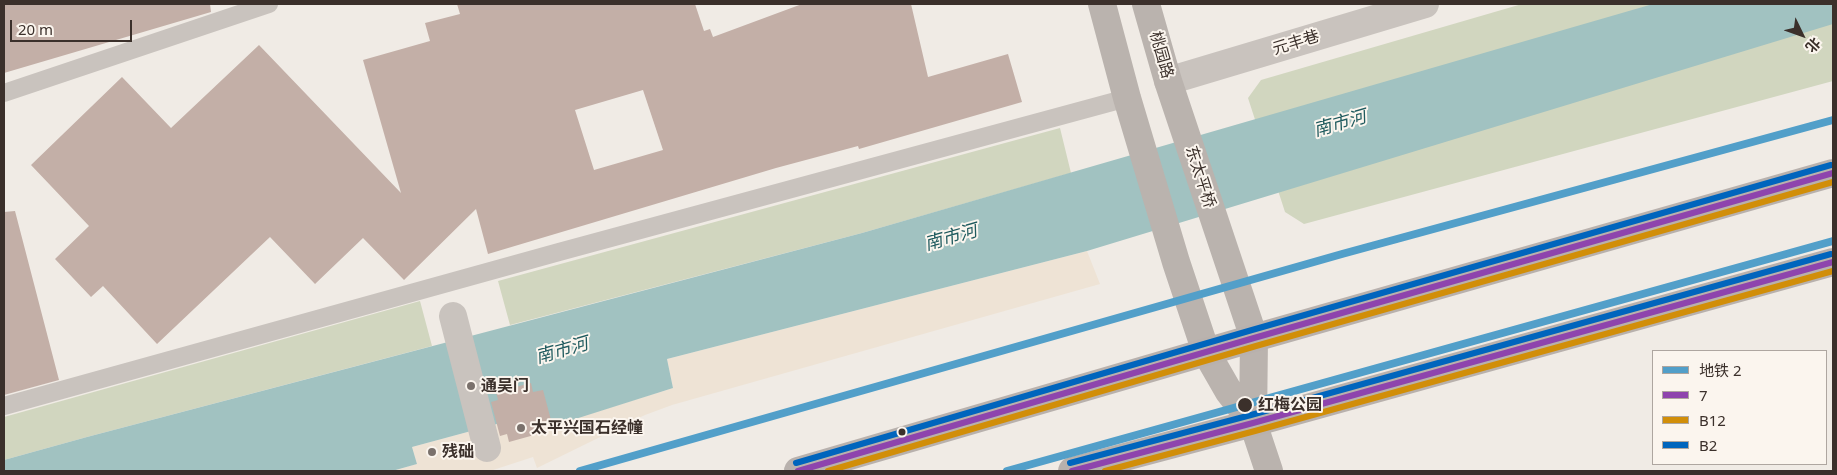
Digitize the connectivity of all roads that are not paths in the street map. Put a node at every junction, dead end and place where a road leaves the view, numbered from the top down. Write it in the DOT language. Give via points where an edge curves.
graph roads {
  1 [pos="268,4"];
  2 [pos="1102,4"];
  3 [pos="1146,4"];
  4 [pos="1425,4"];
  5 [pos="1168,81"];
  6 [pos="4,93"];
  7 [pos="1177,107"];
  8 [pos="1131,110"];
  9 [pos="1833,173"];
  10 [pos="1833,262"];
  11 [pos="453,316"];
  12 [pos="1254,338"];
  13 [pos="1206,352"];
  14 [pos="4,406"];
  15 [pos="1253,423"];
  16 [pos="487,448"];
  17 [pos="798,471"];
  18 [pos="1072,471"];
  19 [pos="1269,471"];
  1 -- 6 [label="lane"];
  2 -- 8 [label="main road"];
  3 -- 5 [label="main road, 桃园路"];
  4 -- 5 [label="street, 元丰巷"];
  5 -- 7 [label="main road, 桃园路"];
  7 -- 12 [label="main road, 东太平桥"];
  8 -- 13 [label="main road"];
  8 -- 14 [label="lane" via="549,254"];
  9 -- 12 [label="main road"];
  10 -- 15 [label="main road"];
  11 -- 16 [label="street"];
  12 -- 13 [label="main road"];
  12 -- 15 [label="main road"];
  13 -- 15 [label="main road" via="1229,392"];
  13 -- 17 [label="main road"];
  15 -- 18 [label="main road"];
  15 -- 19 [label="main road"];
}
